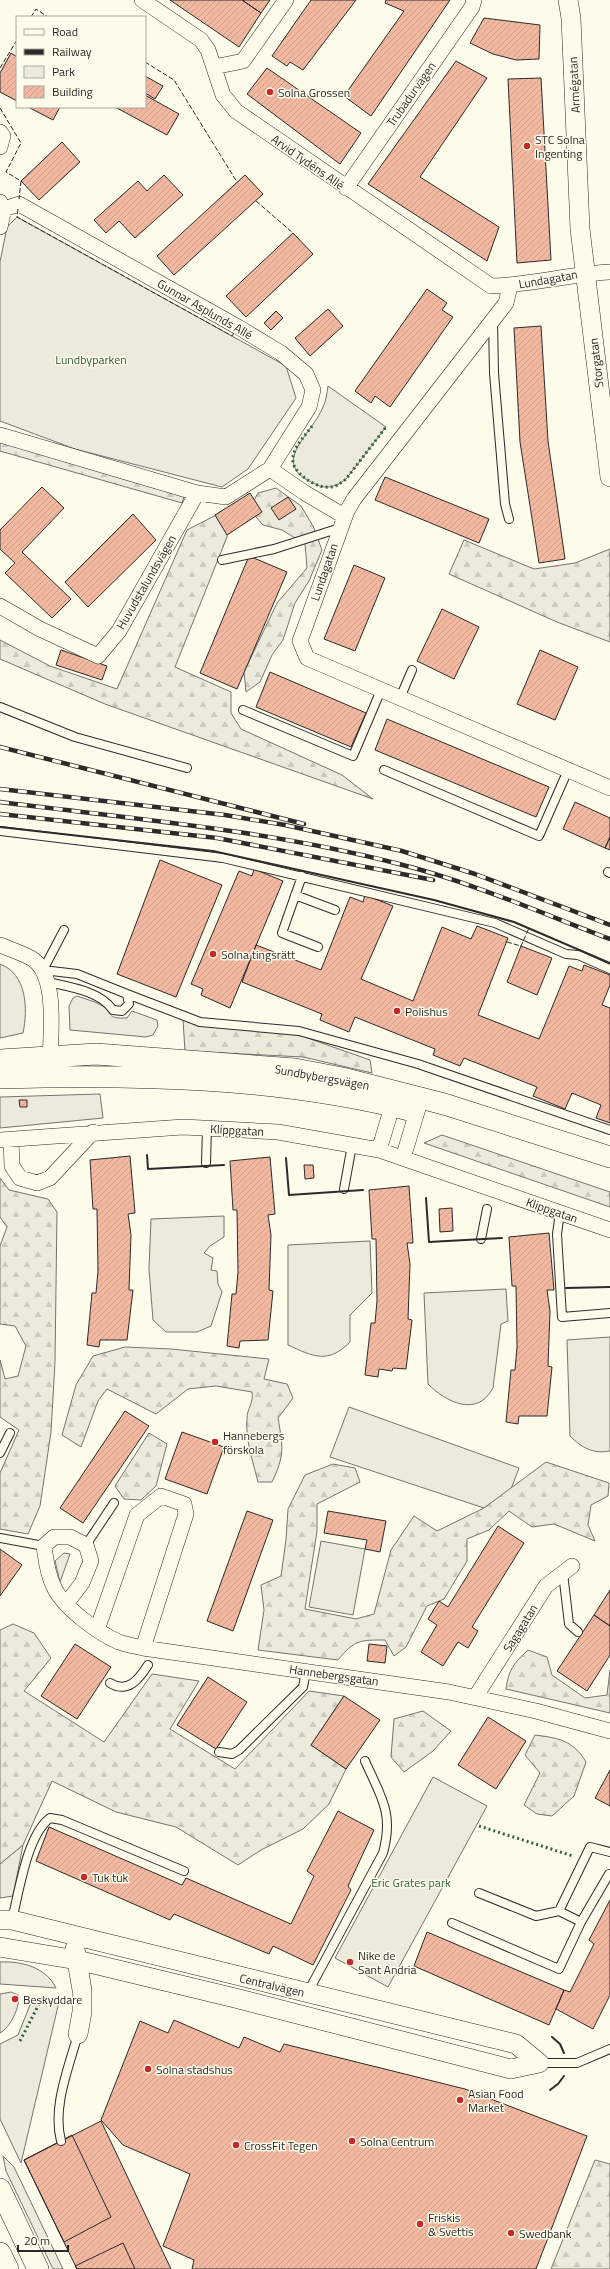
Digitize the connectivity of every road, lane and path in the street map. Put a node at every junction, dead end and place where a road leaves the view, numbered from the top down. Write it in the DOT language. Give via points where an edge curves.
graph roads {
  1 [pos="142,0"];
  2 [pos="286,0"];
  3 [pos="474,0"];
  4 [pos="572,6"];
  5 [pos="214,67"];
  6 [pos="0,132"];
  7 [pos="0,147"];
  8 [pos="346,188"];
  9 [pos="2,206"];
  10 [pos="0,227"];
  11 [pos="610,272"];
  12 [pos="585,273"];
  13 [pos="510,286"];
  14 [pos="493,320"];
  15 [pos="0,435"];
  16 [pos="270,469"];
  17 [pos="610,477"];
  18 [pos="197,494"];
  19 [pos="509,519"];
  20 [pos="342,522"];
  21 [pos="222,560"];
  22 [pos="0,606"];
  23 [pos="412,670"];
  24 [pos="381,690"];
  25 [pos="400,698"];
  26 [pos="0,707"];
  27 [pos="243,710"];
  28 [pos="187,768"];
  29 [pos="384,770"];
  30 [pos="568,770"];
  31 [pos="610,788"];
  32 [pos="0,831"];
  33 [pos="302,876"];
  34 [pos="295,895"];
  35 [pos="335,910"];
  36 [pos="64,930"];
  37 [pos="0,945"];
  38 [pos="318,947"];
  39 [pos="610,969"];
  40 [pos="46,976"];
  41 [pos="127,994"];
  42 [pos="0,1060"];
  43 [pos="50,1066"];
  44 [pos="0,1078"];
  45 [pos="394,1099"];
  46 [pos="419,1105"];
  47 [pos="207,1128"];
  48 [pos="610,1130"];
  49 [pos="93,1132"];
  50 [pos="6,1140"];
  51 [pos="352,1145"];
  52 [pos="379,1150"];
  53 [pos="403,1158"];
  54 [pos="610,1158"];
  55 [pos="206,1163"];
  56 [pos="610,1172"];
  57 [pos="344,1189"];
  58 [pos="487,1209"];
  59 [pos="560,1212"];
  60 [pos="610,1230"];
  61 [pos="481,1239"];
  62 [pos="610,1313"];
  63 [pos="10,1433"];
  64 [pos="0,1453"];
  65 [pos="114,1503"];
  66 [pos="0,1538"];
  67 [pos="86,1545"];
  68 [pos="44,1546"];
  69 [pos="567,1570"];
  70 [pos="66,1604"];
  71 [pos="97,1630"];
  72 [pos="578,1632"];
  73 [pos="143,1648"];
  74 [pos="148,1665"];
  75 [pos="306,1671"];
  76 [pos="110,1682"];
  77 [pos="476,1696"];
  78 [pos="610,1731"];
  79 [pos="219,1752"];
  80 [pos="366,1761"];
  81 [pos="610,1852"];
  82 [pos="184,1871"];
  83 [pos="609,1874"];
  84 [pos="479,1893"];
  85 [pos="560,1911"];
  86 [pos="6,1920"];
  87 [pos="581,1922"];
  88 [pos="452,1923"];
  89 [pos="73,1936"];
  90 [pos="0,1947"];
  91 [pos="77,1960"];
  92 [pos="308,1993"];
  93 [pos="78,2034"];
  94 [pos="610,2049"];
  95 [pos="539,2063"];
  96 [pos="61,2141"];
  97 [pos="0,2189"];
  98 [pos="0,2253"];
  99 [pos="8,2269"];
  100 [pos="38,2269"];
  1 -- 5 [label="street, Arvid Tydéns Allé" via="201,40"];
  2 -- 5 [label="street" via="243,61"];
  3 -- 8 [label="street, Trubadurvägen"];
  4 -- 12 [label="street, Armégatan" via="580,229"];
  5 -- 8 [label="street, Arvid Tydéns Allé" via="223,95 236,111"];
  6 -- 7 [label="street" via="3,136"];
  8 -- 13 [label="street, Arvid Tydéns Allé" via="491,286"];
  9 -- 10 [label="street, Gunnar Asplunds Allé"];
  9 -- 16 [label="street, Gunnar Asplunds Allé" via="19,204 238,327 281,353 306,374 313,390 309,407"];
  11 -- 12 [label="street, Lundagatan"];
  12 -- 13 [label="street, Lundagatan"];
  12 -- 17 [label="street, Storgatan"];
  13 -- 14 [label="street, Lundagatan" via="506,303"];
  14 -- 19 [label="lane" via="498,419 505,504"];
  14 -- 20 [label="street, Lundagatan" via="354,499"];
  15 -- 18 [label="street, Gunnar Asplunds Allé"];
  16 -- 18 [label="street, Gunnar Asplunds Allé" via="226,497"];
  16 -- 20 [label="street"];
  18 -- 22 [label="street, Huvudstalundsvägen" via="119,632 98,656 40,629"];
  20 -- 21 [label="lane" via="274,549"];
  20 -- 24 [label="street, Lundagatan" via="300,641 307,658"];
  23 -- 25 [label="lane"];
  24 -- 25 [label="street, Lundagatan"];
  24 -- 27 [label="lane" via="353,756"];
  25 -- 30 [label="street, Lundagatan"];
  26 -- 28 [label="lane" via="75,737"];
  29 -- 30 [label="lane" via="539,836"];
  30 -- 31 [label="street, Lundagatan"];
  32 -- 33 [label="lane" via="223,858"];
  33 -- 34 [label="lane"];
  33 -- 39 [label="lane" via="495,923 566,954 578,955"];
  34 -- 35 [label="lane"];
  34 -- 38 [label="lane" via="282,933"];
  36 -- 40 [label="lane"];
  37 -- 40 [label="street" via="32,958"];
  40 -- 41 [label="lane" via="78,974"];
  40 -- 41 [label="lane" via="107,1001 113,1010 122,1011 129,1004"];
  40 -- 43 [label="street" via="51,1013"];
  41 -- 48 [label="lane" via="200,1022 299,1031 418,1064"];
  42 -- 43 [label="main road, Sundbybergsvägen"];
  43 -- 44 [label="main road, Sundbybergsvägen"];
  43 -- 45 [label="main road, Sundbybergsvägen" via="96,1054 295,1069 342,1078"];
  45 -- 46 [label="main road, Sundbybergsvägen"];
  45 -- 52 [label="street"];
  46 -- 53 [label="street"];
  46 -- 54 [label="main road, Sundbybergsvägen"];
  46 -- 56 [label="main road, Sundbybergsvägen"];
  47 -- 49 [label="street, Klippgatan"];
  47 -- 51 [label="street, Klippgatan" via="278,1132"];
  47 -- 55 [label="lane"];
  49 -- 50 [label="street, Klippgatan"];
  49 -- 50 [label="street, Klippgatan" via="50,1178 37,1183 20,1178 12,1166"];
  51 -- 52 [label="street, Klippgatan"];
  51 -- 57 [label="lane"];
  52 -- 53 [label="street, Klippgatan"];
  53 -- 59 [label="street, Klippgatan"];
  58 -- 61 [label="lane"];
  59 -- 60 [label="street, Klippgatan"];
  59 -- 62 [label="lane" via="558,1234 562,1317"];
  63 -- 64 [label="lane"];
  65 -- 67 [label="lane"];
  66 -- 68 [label="lane"];
  67 -- 68 [label="street" via="70,1537 54,1537"];
  67 -- 70 [label="street" via="91,1561 82,1583"];
  68 -- 70 [label="street, Hannebergsgatan" via="46,1566 53,1587"];
  69 -- 72 [label="lane" via="570,1624"];
  69 -- 77 [label="street, Sagagatan" via="546,1586"];
  70 -- 71 [label="street, Hannebergsgatan"];
  71 -- 73 [label="street, Hannebergsgatan" via="120,1642"];
  71 -- 73 [label="street" via="137,1515 161,1496 184,1504 186,1514"];
  73 -- 75 [label="street, Hannebergsgatan"];
  74 -- 76 [label="lane" via="139,1678 125,1687 120,1688"];
  75 -- 77 [label="street, Hannebergsgatan"];
  75 -- 79 [label="lane" via="303,1687 239,1750 232,1754"];
  77 -- 78 [label="street, Hannebergsgatan"];
  80 -- 92 [label="lane" via="386,1807 388,1836 383,1853"];
  81 -- 85 [label="lane" via="590,1847"];
  82 -- 86 [label="lane" via="62,1820 50,1818 44,1823 25,1862"];
  83 -- 87 [label="lane"];
  84 -- 85 [label="lane" via="536,1916"];
  85 -- 87 [label="lane"];
  86 -- 89 [label="street, Centralvägen"];
  87 -- 88 [label="lane" via="559,1969"];
  89 -- 91 [label="street"];
  89 -- 92 [label="street, Centralvägen"];
  90 -- 91 [label="street, Centralvägen"];
  91 -- 93 [label="street" via="82,1990"];
  91 -- 95 [label="street, Centralvägen" via="511,2069"];
  92 -- 95 [label="street, Centralvägen" via="516,2044"];
  93 -- 96 [label="lane" via="60,2104 57,2127"];
  94 -- 95 [label="lane, Centralvägen" via="577,2063"];
  97 -- 100 [label="main road"];
  98 -- 99 [label="main road"];
}
